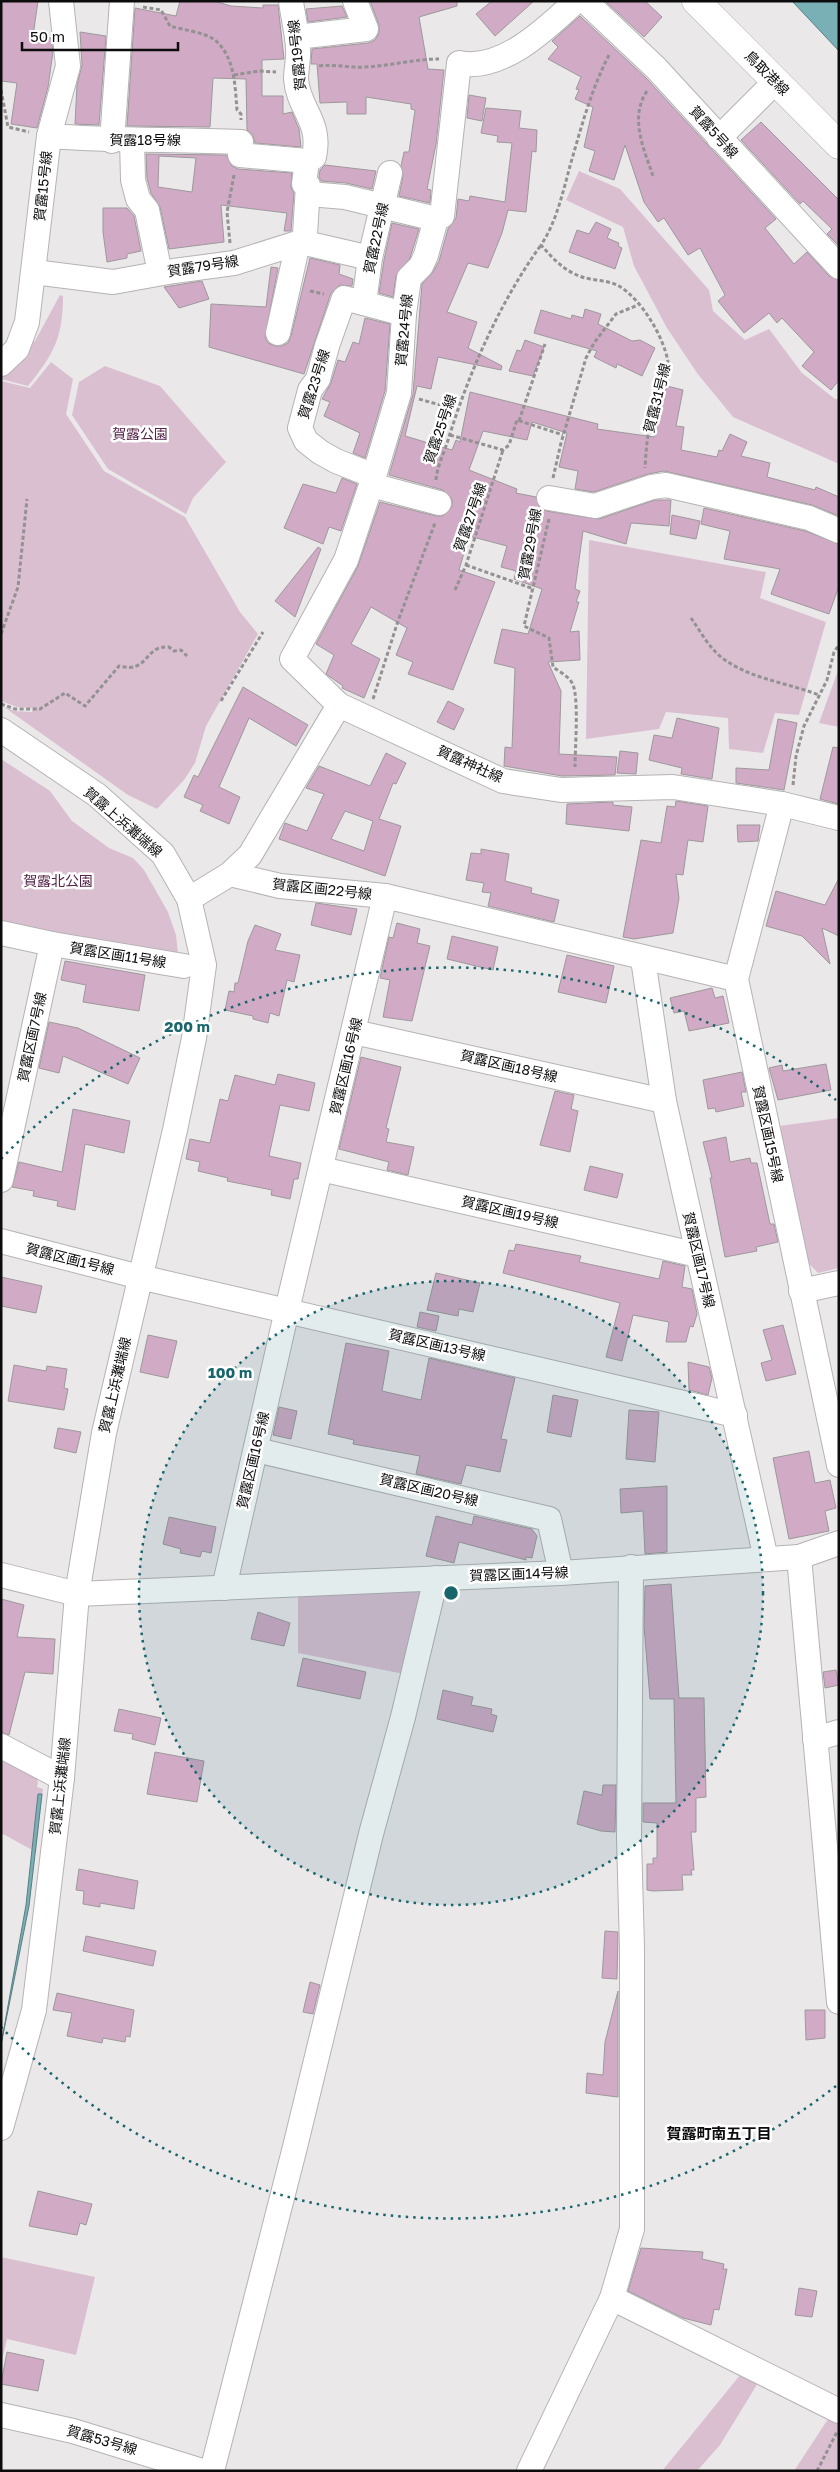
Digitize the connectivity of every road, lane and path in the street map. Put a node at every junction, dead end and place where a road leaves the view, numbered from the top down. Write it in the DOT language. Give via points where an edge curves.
graph roads {
  1 [pos="61,1"];
  2 [pos="292,1"];
  3 [pos="356,1"];
  4 [pos="576,1"];
  5 [pos="586,1"];
  6 [pos="696,1"];
  7 [pos="122,2"];
  8 [pos="620,33"];
  9 [pos="297,37"];
  10 [pos="459,63"];
  11 [pos="298,71"];
  12 [pos="234,75"];
  13 [pos="662,75"];
  14 [pos="775,82"];
  15 [pos="1,90"];
  16 [pos="49,136"];
  17 [pos="719,138"];
  18 [pos="122,140"];
  19 [pos="839,145"];
  20 [pos="240,149"];
  21 [pos="307,161"];
  22 [pos="390,173"];
  23 [pos="653,176"];
  24 [pos="309,194"];
  25 [pos="383,207"];
  26 [pos="436,219"];
  27 [pos="301,242"];
  28 [pos="541,245"];
  29 [pos="370,258"];
  30 [pos="234,263"];
  31 [pos="839,267"];
  32 [pos="34,272"];
  33 [pos="160,273"];
  34 [pos="288,286"];
  35 [pos="354,301"];
  36 [pos="638,305"];
  37 [pos="404,314"];
  38 [pos="278,333"];
  39 [pos="545,344"];
  40 [pos="1,364"];
  41 [pos="399,393"];
  42 [pos="458,410"];
  43 [pos="519,421"];
  44 [pos="450,435"];
  45 [pos="563,435"];
  46 [pos="503,450"];
  47 [pos="374,476"];
  48 [pos="643,491"];
  49 [pos="549,498"];
  50 [pos="27,499"];
  51 [pos="439,503"];
  52 [pos="839,530"];
  53 [pos="466,565"];
  54 [pos="534,589"];
  55 [pos="455,590"];
  56 [pos="691,618"];
  57 [pos="263,632"];
  58 [pos="1,634"];
  59 [pos="839,645"];
  60 [pos="187,656"];
  61 [pos="819,695"];
  62 [pos="221,701"];
  63 [pos="1,704"];
  64 [pos="339,705"];
  65 [pos="367,718"];
  66 [pos="1,730"];
  67 [pos="574,789"];
  68 [pos="786,805"];
  69 [pos="839,818"];
  70 [pos="230,874"];
  71 [pos="385,896"];
  72 [pos="189,899"];
  73 [pos="1,933"];
  74 [pos="52,944"];
  75 [pos="643,959"];
  76 [pos="184,966"];
  77 [pos="736,979"];
  78 [pos="354,1032"];
  79 [pos="664,1101"];
  80 [pos="321,1170"];
  81 [pos="1,1180"];
  82 [pos="1,1241"];
  83 [pos="698,1254"];
  84 [pos="140,1277"];
  85 [pos="839,1283"];
  86 [pos="801,1291"];
  87 [pos="287,1310"];
  88 [pos="735,1415"];
  89 [pos="256,1450"];
  90 [pos="839,1465"];
  91 [pos="839,1543"];
  92 [pos="798,1557"];
  93 [pos="766,1559"];
  94 [pos="631,1567"];
  95 [pos="561,1573"];
  96 [pos="1,1575"];
  97 [pos="436,1578"];
  98 [pos="224,1588"];
  99 [pos="77,1594"];
  100 [pos="839,1732"];
  101 [pos="815,1739"];
  102 [pos="1,1746"];
  103 [pos="62,1778"];
  104 [pos="839,2002"];
  105 [pos="1,2128"];
  106 [pos="612,2298"];
  107 [pos="839,2411"];
  108 [pos="1,2414"];
  109 [pos="839,2429"];
  110 [pos="202,2471"];
  111 [pos="212,2471"];
  112 [pos="529,2471"];
  113 [pos="817,2471"];
  1 -- 16 [label="street, 賀露15号線" via="68,66"];
  2 -- 9 [label="street, 賀露19号線"];
  3 -- 9 [label="street" via="366,29"];
  4 -- 10 [label="street" via="533,38 495,61 472,66"];
  5 -- 8 [label="street, 賀露5号線"];
  6 -- 14 [label="main road, 鳥取港線"];
  7 -- 12 [label="path" via="161,10 170,26 214,40 223,49"];
  7 -- 18 [label="street"];
  8 -- 13 [label="street, 賀露5号線"];
  8 -- 28 [label="path" via="602,68 563,193"];
  9 -- 11 [label="street, 賀露19号線"];
  10 -- 11 [label="path" via="430,59 367,67 336,64"];
  10 -- 26 [label="street, 賀露24号線" via="442,216"];
  11 -- 12 [label="path"];
  11 -- 21 [label="street, 賀露19号線" via="296,78 301,97 315,128 314,157"];
  12 -- 20 [label="path" via="237,110 241,114"];
  13 -- 17 [label="street, 賀露5号線"];
  13 -- 23 [label="path" via="649,88 638,111 642,146"];
  14 -- 17 [label="street"];
  14 -- 19 [label="main road, 鳥取港線"];
  15 -- 16 [label="path" via="8,127"];
  16 -- 18 [label="street, 賀露18号線"];
  16 -- 32 [label="street, 賀露15号線"];
  17 -- 31 [label="street, 賀露5号線"];
  18 -- 20 [label="street, 賀露18号線" via="164,139"];
  18 -- 33 [label="street" via="138,199 148,210"];
  20 -- 21 [label="street, 賀露18号線"];
  20 -- 30 [label="path" via="227,212"];
  21 -- 24 [label="street, 賀露19号線" via="304,184 308,185"];
  22 -- 25 [label="street, 賀露22号線"];
  24 -- 25 [label="street" via="345,197"];
  24 -- 27 [label="street, 賀露19号線" via="305,235"];
  25 -- 26 [label="street"];
  25 -- 29 [label="street, 賀露22号線"];
  26 -- 37 [label="street, 賀露24号線" via="421,266 409,278"];
  27 -- 29 [label="street"];
  27 -- 30 [label="street, 賀露79号線"];
  27 -- 34 [label="street, 賀露19号線"];
  28 -- 36 [label="path, 賀露31号線" via="569,272 618,286"];
  28 -- 42 [label="path, 賀露25号線" via="525,267 480,352"];
  29 -- 35 [label="street, 賀露22号線"];
  30 -- 33 [label="street, 賀露79号線"];
  32 -- 33 [label="street, 賀露79号線" via="113,282"];
  32 -- 40 [label="street, 賀露15号線" via="23,337 17,349"];
  34 -- 35 [label="path"];
  34 -- 38 [label="street, 賀露19号線"];
  35 -- 37 [label="street"];
  35 -- 47 [label="street, 賀露23号線" via="327,346 300,428 306,441 320,452"];
  36 -- 45 [label="path, 賀露29号線" via="616,314 594,343 582,369"];
  36 -- 48 [label="path, 賀露31号線" via="662,340 668,362 656,391"];
  37 -- 41 [label="street, 賀露24号線"];
  39 -- 43 [label="path, 賀露27号線"];
  41 -- 42 [label="path"];
  41 -- 47 [label="street, 賀露24号線"];
  42 -- 44 [label="path, 賀露25号線"];
  43 -- 45 [label="path"];
  43 -- 46 [label="path, 賀露27号線" via="509,446"];
  44 -- 46 [label="path"];
  44 -- 51 [label="path, 賀露25号線" via="435,478"];
  45 -- 49 [label="path, 賀露29号線"];
  46 -- 53 [label="path, 賀露27号線"];
  47 -- 51 [label="street, 賀露23号線" via="376,486"];
  47 -- 64 [label="street, 賀露24号線" via="346,560 292,660"];
  48 -- 49 [label="street" via="594,506"];
  48 -- 52 [label="street" via="666,484 809,518"];
  49 -- 54 [label="path, 賀露29号線" via="550,516"];
  50 -- 58 [label="path" via="18,587"];
  51 -- 65 [label="path, 賀露25号線" via="437,517"];
  53 -- 54 [label="path"];
  53 -- 55 [label="path, 賀露27号線"];
  54 -- 67 [label="path, 賀露29号線" via="524,626 549,638 553,667 574,686"];
  56 -- 61 [label="path" via="724,660 755,675"];
  57 -- 62 [label="path"];
  59 -- 61 [label="path"];
  60 -- 63 [label="path" via="169,646 161,647 136,668 119,666 85,706 65,693 40,709 15,709"];
  61 -- 68 [label="path" via="804,726"];
  64 -- 65 [label="street, 賀露神社線"];
  64 -- 70 [label="street" via="250,855"];
  65 -- 67 [label="street, 賀露神社線" via="503,781 560,790"];
  66 -- 72 [label="street, 賀露上浜灘端線" via="97,795 163,854"];
  67 -- 68 [label="street, 賀露神社線" via="673,787"];
  68 -- 69 [label="street, 賀露神社線"];
  68 -- 77 [label="street, 賀露区画15号線"];
  70 -- 71 [label="street, 賀露区画22号線" via="280,886"];
  70 -- 72 [label="street"];
  71 -- 75 [label="street"];
  71 -- 78 [label="street, 賀露区画16号線"];
  72 -- 84 [label="street, 賀露上浜灘端線" via="204,964 194,1038"];
  73 -- 74 [label="street"];
  74 -- 76 [label="street, 賀露区画11号線"];
  74 -- 81 [label="street, 賀露区画7号線"];
  75 -- 77 [label="street"];
  75 -- 79 [label="street, 賀露区画17号線"];
  77 -- 86 [label="street, 賀露区画15号線"];
  78 -- 79 [label="street, 賀露区画18号線"];
  78 -- 80 [label="street, 賀露区画16号線"];
  79 -- 83 [label="street, 賀露区画17号線"];
  80 -- 83 [label="street, 賀露区画19号線"];
  80 -- 87 [label="street, 賀露区画16号線"];
  82 -- 84 [label="street, 賀露区画1号線"];
  83 -- 88 [label="street, 賀露区画17号線"];
  84 -- 87 [label="street, 賀露区画13号線"];
  84 -- 99 [label="street, 賀露上浜灘端線" via="104,1433"];
  85 -- 86 [label="street"];
  86 -- 90 [label="street, 賀露区画15号線"];
  87 -- 88 [label="street, 賀露区画13号線"];
  87 -- 89 [label="street, 賀露区画16号線"];
  88 -- 93 [label="street, 賀露区画17号線"];
  89 -- 95 [label="street, 賀露区画20号線" via="549,1519"];
  89 -- 98 [label="street, 賀露区画16号線"];
  91 -- 92 [label="street, 賀露区画14号線"];
  92 -- 93 [label="street, 賀露区画14号線"];
  92 -- 101 [label="street"];
  93 -- 94 [label="street, 賀露区画14号線"];
  94 -- 95 [label="street, 賀露区画14号線"];
  94 -- 106 [label="street" via="629,1838 633,2174 630,2242"];
  95 -- 97 [label="street, 賀露区画14号線"];
  96 -- 99 [label="street, 賀露区画14号線"];
  97 -- 98 [label="street, 賀露区画14号線"];
  97 -- 111 [label="street"];
  98 -- 99 [label="street, 賀露区画14号線"];
  99 -- 103 [label="street, 賀露上浜灘端線"];
  100 -- 101 [label="street"];
  101 -- 104 [label="street"];
  102 -- 103 [label="street"];
  103 -- 105 [label="street, 賀露上浜灘端線" via="34,2010"];
  106 -- 107 [label="street"];
  106 -- 112 [label="street"];
  108 -- 110 [label="street, 賀露53号線" via="73,2431"];
  109 -- 113 [label="path"];
}
